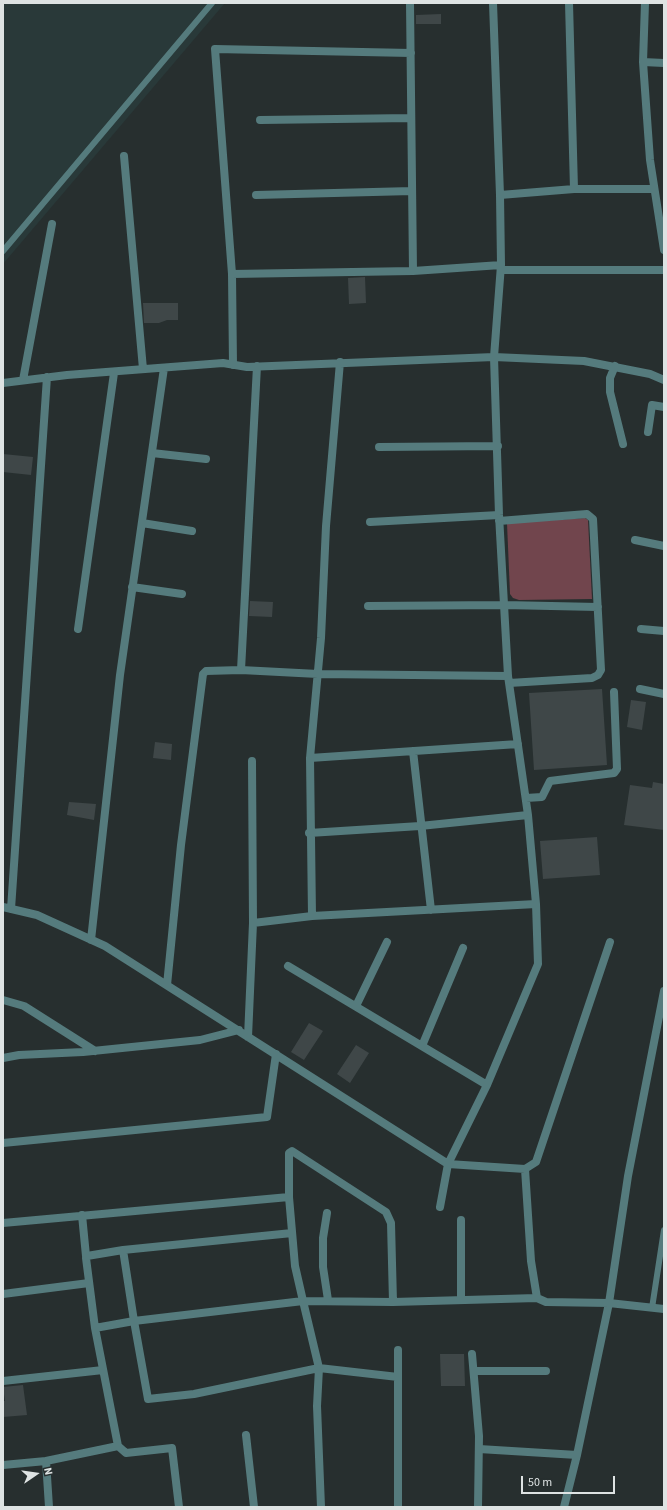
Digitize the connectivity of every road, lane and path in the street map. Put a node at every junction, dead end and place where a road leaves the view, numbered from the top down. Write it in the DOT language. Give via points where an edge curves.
graph roads {
  1 [pos="212,3"];
  2 [pos="410,3"];
  3 [pos="493,3"];
  4 [pos="569,3"];
  5 [pos="645,3"];
  6 [pos="411,53"];
  7 [pos="643,62"];
  8 [pos="664,62"];
  9 [pos="411,118"];
  10 [pos="260,120"];
  11 [pos="124,156"];
  12 [pos="574,189"];
  13 [pos="654,189"];
  14 [pos="412,190"];
  15 [pos="256,195"];
  16 [pos="500,195"];
  17 [pos="52,224"];
  18 [pos="664,250"];
  19 [pos="3,251"];
  20 [pos="501,267"];
  21 [pos="664,270"];
  22 [pos="413,271"];
  23 [pos="232,274"];
  24 [pos="494,357"];
  25 [pos="340,362"];
  26 [pos="233,365"];
  27 [pos="257,366"];
  28 [pos="614,366"];
  29 [pos="164,368"];
  30 [pos="143,369"];
  31 [pos="114,373"];
  32 [pos="47,377"];
  33 [pos="23,380"];
  34 [pos="664,380"];
  35 [pos="3,382"];
  36 [pos="664,407"];
  37 [pos="648,432"];
  38 [pos="623,444"];
  39 [pos="498,446"];
  40 [pos="379,447"];
  41 [pos="152,453"];
  42 [pos="206,459"];
  43 [pos="499,518"];
  44 [pos="370,522"];
  45 [pos="142,524"];
  46 [pos="192,531"];
  47 [pos="635,540"];
  48 [pos="664,546"];
  49 [pos="132,587"];
  50 [pos="182,594"];
  51 [pos="504,605"];
  52 [pos="368,606"];
  53 [pos="598,607"];
  54 [pos="78,629"];
  55 [pos="641,629"];
  56 [pos="664,631"];
  57 [pos="241,670"];
  58 [pos="318,674"];
  59 [pos="508,679"];
  60 [pos="640,689"];
  61 [pos="614,692"];
  62 [pos="664,694"];
  63 [pos="518,744"];
  64 [pos="413,751"];
  65 [pos="310,758"];
  66 [pos="252,761"];
  67 [pos="526,798"];
  68 [pos="528,815"];
  69 [pos="420,826"];
  70 [pos="309,833"];
  71 [pos="536,904"];
  72 [pos="7,908"];
  73 [pos="430,910"];
  74 [pos="312,916"];
  75 [pos="253,923"];
  76 [pos="91,940"];
  77 [pos="387,942"];
  78 [pos="610,942"];
  79 [pos="463,948"];
  80 [pos="288,966"];
  81 [pos="167,985"];
  82 [pos="664,991"];
  83 [pos="3,1000"];
  84 [pos="356,1006"];
  85 [pos="239,1030"];
  86 [pos="248,1036"];
  87 [pos="422,1046"];
  88 [pos="95,1051"];
  89 [pos="276,1054"];
  90 [pos="3,1058"];
  91 [pos="488,1085"];
  92 [pos="3,1143"];
  93 [pos="448,1164"];
  94 [pos="525,1169"];
  95 [pos="289,1197"];
  96 [pos="440,1207"];
  97 [pos="327,1213"];
  98 [pos="82,1215"];
  99 [pos="461,1220"];
  100 [pos="3,1223"];
  101 [pos="664,1230"];
  102 [pos="292,1233"];
  103 [pos="123,1250"];
  104 [pos="86,1256"];
  105 [pos="89,1283"];
  106 [pos="3,1294"];
  107 [pos="461,1298"];
  108 [pos="537,1298"];
  109 [pos="328,1300"];
  110 [pos="303,1301"];
  111 [pos="393,1302"];
  112 [pos="609,1304"];
  113 [pos="652,1308"];
  114 [pos="664,1309"];
  115 [pos="134,1321"];
  116 [pos="95,1328"];
  117 [pos="398,1350"];
  118 [pos="472,1354"];
  119 [pos="318,1368"];
  120 [pos="103,1370"];
  121 [pos="546,1370"];
  122 [pos="474,1371"];
  123 [pos="398,1377"];
  124 [pos="3,1381"];
  125 [pos="246,1435"];
  126 [pos="118,1446"];
  127 [pos="479,1449"];
  128 [pos="577,1455"];
  129 [pos="46,1461"];
  130 [pos="3,1465"];
  131 [pos="49,1507"];
  132 [pos="179,1507"];
  133 [pos="254,1507"];
  134 [pos="322,1507"];
  135 [pos="398,1507"];
  136 [pos="478,1507"];
  137 [pos="564,1507"];
  1 -- 19 [label="lane"];
  2 -- 6 [label="street"];
  3 -- 16 [label="street"];
  4 -- 12 [label="street"];
  5 -- 7 [label="street"];
  6 -- 9 [label="street"];
  6 -- 23 [label="street" via="215,49"];
  7 -- 8 [label="street"];
  7 -- 13 [label="street"];
  9 -- 10 [label="street"];
  9 -- 14 [label="street"];
  11 -- 30 [label="street"];
  12 -- 13 [label="street"];
  12 -- 16 [label="street"];
  13 -- 18 [label="street"];
  14 -- 15 [label="street"];
  14 -- 22 [label="street"];
  16 -- 20 [label="street"];
  17 -- 33 [label="street"];
  20 -- 21 [label="street"];
  20 -- 22 [label="street"];
  20 -- 24 [label="street"];
  22 -- 23 [label="street"];
  23 -- 26 [label="street"];
  24 -- 25 [label="street"];
  24 -- 28 [label="street" via="584,361"];
  24 -- 39 [label="street"];
  25 -- 27 [label="street"];
  25 -- 58 [label="street" via="326,526"];
  26 -- 27 [label="street"];
  26 -- 29 [label="street"];
  27 -- 57 [label="street"];
  28 -- 34 [label="street" via="650,374"];
  28 -- 38 [label="street" via="610,378 610,392"];
  29 -- 30 [label="street"];
  29 -- 41 [label="street"];
  30 -- 31 [label="street"];
  31 -- 32 [label="street"];
  31 -- 54 [label="street"];
  32 -- 33 [label="street"];
  32 -- 72 [label="street"];
  33 -- 35 [label="street"];
  36 -- 37 [label="street" via="652,405"];
  39 -- 40 [label="street"];
  39 -- 43 [label="street"];
  41 -- 42 [label="street"];
  41 -- 45 [label="street"];
  43 -- 44 [label="street"];
  43 -- 51 [label="street"];
  43 -- 53 [label="street" via="587,514 591,516"];
  45 -- 46 [label="street"];
  45 -- 49 [label="street"];
  47 -- 48 [label="street"];
  49 -- 50 [label="street"];
  49 -- 76 [label="street"];
  51 -- 52 [label="street"];
  51 -- 53 [label="street"];
  51 -- 59 [label="street"];
  53 -- 59 [label="street" via="601,670 598,675 592,678"];
  55 -- 56 [label="street"];
  57 -- 58 [label="street"];
  57 -- 81 [label="street" via="209,670 203,674 181,845"];
  58 -- 59 [label="street"];
  58 -- 65 [label="street"];
  59 -- 63 [label="street"];
  60 -- 62 [label="street"];
  61 -- 67 [label="street" via="617,769 614,773 550,781 542,797"];
  63 -- 64 [label="street"];
  63 -- 67 [label="street"];
  64 -- 65 [label="street"];
  64 -- 69 [label="street"];
  65 -- 70 [label="street"];
  66 -- 75 [label="street"];
  67 -- 68 [label="street"];
  68 -- 69 [label="street"];
  68 -- 71 [label="street"];
  69 -- 70 [label="street"];
  69 -- 73 [label="street"];
  70 -- 74 [label="street"];
  71 -- 73 [label="street"];
  71 -- 91 [label="street" via="538,964"];
  72 -- 76 [label="street" via="37,915"];
  73 -- 74 [label="street"];
  74 -- 75 [label="street"];
  75 -- 86 [label="street"];
  76 -- 81 [label="street"];
  77 -- 84 [label="street"];
  78 -- 94 [label="street" via="536,1162"];
  79 -- 87 [label="street"];
  80 -- 84 [label="street"];
  81 -- 85 [label="street"];
  82 -- 112 [label="street" via="628,1176"];
  83 -- 88 [label="street" via="24,1006"];
  84 -- 87 [label="street"];
  85 -- 86 [label="street"];
  85 -- 88 [label="street" via="200,1040"];
  86 -- 89 [label="street"];
  87 -- 91 [label="street"];
  88 -- 90 [label="street"];
  89 -- 92 [label="street" via="267,1116"];
  89 -- 93 [label="street"];
  91 -- 93 [label="street"];
  93 -- 94 [label="street"];
  93 -- 96 [label="street"];
  94 -- 108 [label="street" via="531,1260"];
  95 -- 98 [label="street"];
  95 -- 102 [label="street"];
  95 -- 111 [label="street" via="289,1153 292,1151 386,1212 391,1223"];
  97 -- 109 [label="street" via="323,1252"];
  98 -- 100 [label="street"];
  98 -- 104 [label="street"];
  99 -- 107 [label="street"];
  101 -- 113 [label="lane"];
  102 -- 103 [label="street"];
  102 -- 110 [label="street" via="295,1266"];
  103 -- 104 [label="street"];
  103 -- 115 [label="street"];
  104 -- 105 [label="street"];
  105 -- 106 [label="street"];
  105 -- 116 [label="street"];
  107 -- 108 [label="street"];
  107 -- 111 [label="street"];
  108 -- 112 [label="street" via="546,1302"];
  109 -- 110 [label="street"];
  109 -- 111 [label="street"];
  110 -- 115 [label="street"];
  110 -- 119 [label="street"];
  112 -- 113 [label="street"];
  112 -- 128 [label="street"];
  113 -- 114 [label="street"];
  115 -- 116 [label="street"];
  115 -- 119 [label="street" via="148,1399 194,1394"];
  116 -- 120 [label="street"];
  117 -- 123 [label="street"];
  118 -- 122 [label="street"];
  119 -- 123 [label="street"];
  119 -- 134 [label="street" via="317,1406"];
  120 -- 124 [label="street"];
  120 -- 126 [label="street"];
  121 -- 122 [label="street"];
  122 -- 127 [label="street"];
  123 -- 135 [label="street"];
  125 -- 133 [label="street"];
  126 -- 129 [label="street"];
  126 -- 132 [label="street" via="126,1453 172,1448"];
  127 -- 128 [label="street"];
  127 -- 136 [label="street"];
  128 -- 137 [label="street"];
  129 -- 130 [label="street"];
  129 -- 131 [label="street"];
}
